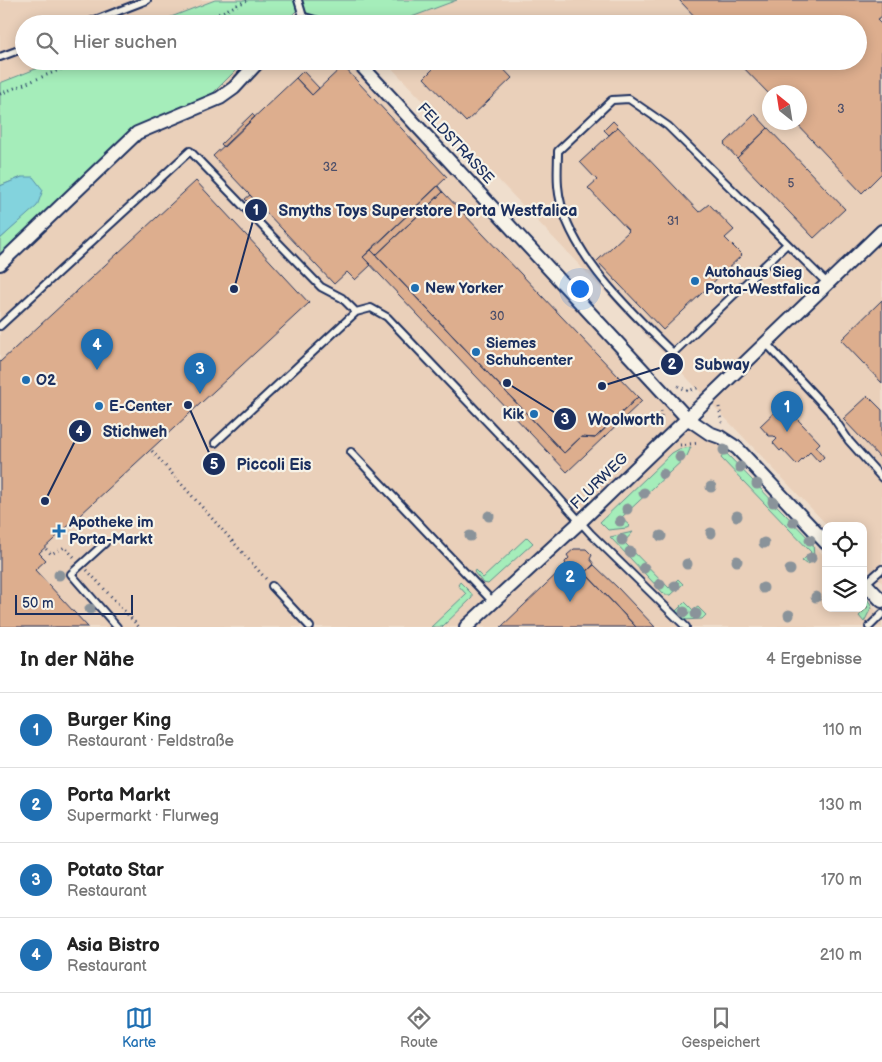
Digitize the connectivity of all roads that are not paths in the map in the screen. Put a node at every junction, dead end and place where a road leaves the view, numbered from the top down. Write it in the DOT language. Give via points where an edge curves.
graph roads {
  1 [pos="147,0"];
  2 [pos="298,0"];
  3 [pos="108,15"];
  4 [pos="300,15"];
  5 [pos="15,51"];
  6 [pos="0,57"];
  7 [pos="251,70"];
  8 [pos="365,70"];
  9 [pos="882,231"];
  10 [pos="787,244"];
  11 [pos="0,264"];
  12 [pos="827,283"];
  13 [pos="356,312"];
  14 [pos="0,326"];
  15 [pos="766,342"];
  16 [pos="687,418"];
  17 [pos="215,443"];
  18 [pos="351,452"];
  19 [pos="882,478"];
  20 [pos="580,522"];
  21 [pos="822,539"];
  22 [pos="105,543"];
  23 [pos="882,569"];
  24 [pos="867,580"];
  25 [pos="867,585"];
  26 [pos="272,586"];
  27 [pos="882,601"];
  28 [pos="493,602"];
  29 [pos="882,614"];
  30 [pos="117,627"];
  31 [pos="310,627"];
  32 [pos="466,627"];
  33 [pos="686,627"];
  34 [pos="869,627"];
  1 -- 3 [label="lane"];
  2 -- 4 [label="lane"];
  5 -- 6 [label="lane"];
  7 -- 11 [label="street" via="220,98 137,133"];
  8 -- 16 [label="street, FELDSTRASSE"];
  9 -- 12 [label="street, FLURWEG"];
  10 -- 10 [label="lane" via="668,126 629,99 612,100 558,151 558,187 564,213 579,244 601,278 672,353"];
  10 -- 12 [label="lane"];
  12 -- 15 [label="street, FLURWEG"];
  13 -- 14 [label="lane" via="342,298 321,287 190,151"];
  13 -- 17 [label="lane"];
  13 -- 20 [label="lane" via="370,308 387,317"];
  15 -- 16 [label="street, FLURWEG"];
  15 -- 19 [label="lane" via="830,411 849,441"];
  16 -- 20 [label="street, FLURWEG"];
  16 -- 21 [label="street, FELDSTRASSE" via="737,448"];
  18 -- 28 [label="lane"];
  20 -- 28 [label="street, FLURWEG"];
  20 -- 33 [label="lane"];
  22 -- 30 [label="lane" via="72,574"];
  23 -- 24 [label="lane"];
  25 -- 27 [label="street"];
  26 -- 31 [label="lane"];
  28 -- 32 [label="street, FLURWEG"];
  29 -- 34 [label="lane"];
}
